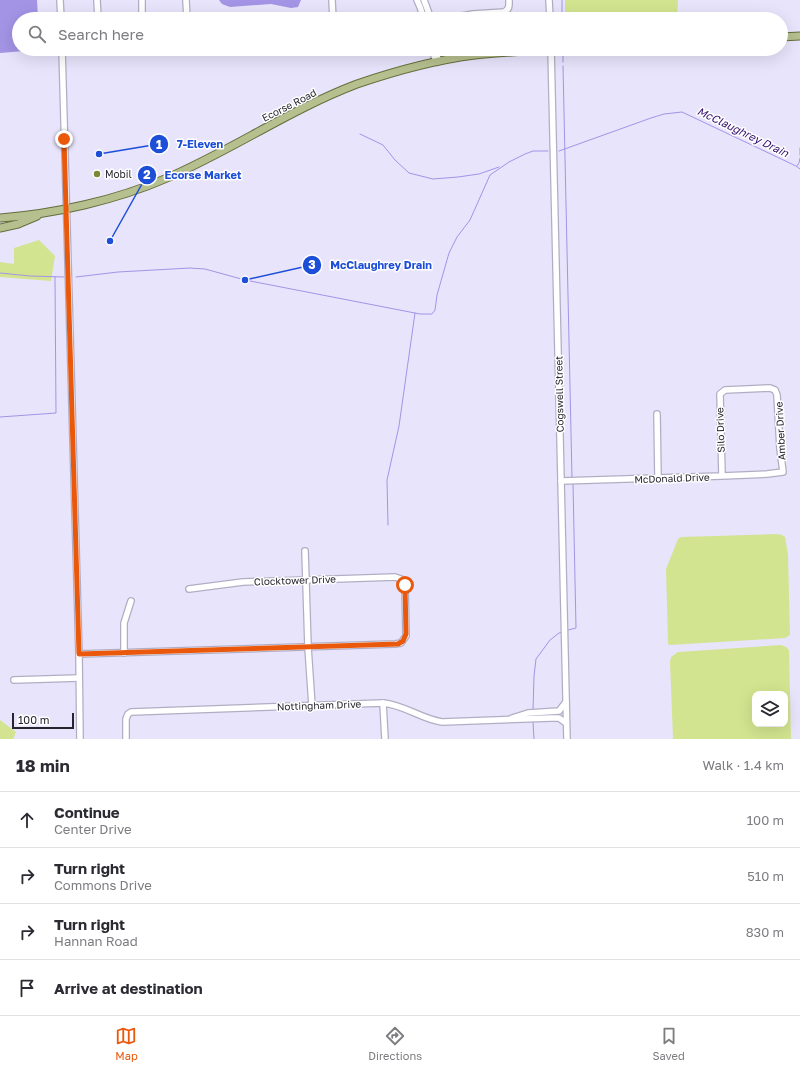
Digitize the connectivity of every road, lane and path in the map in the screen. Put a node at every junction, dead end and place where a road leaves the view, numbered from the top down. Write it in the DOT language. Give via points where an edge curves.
graph roads {
  1 [pos="60,0"];
  2 [pos="97,0"];
  3 [pos="142,0"];
  4 [pos="186,0"];
  5 [pos="332,0"];
  6 [pos="417,0"];
  7 [pos="424,0"];
  8 [pos="509,0"];
  9 [pos="549,0"];
  10 [pos="61,12"];
  11 [pos="98,12"];
  12 [pos="142,12"];
  13 [pos="187,12"];
  14 [pos="333,12"];
  15 [pos="422,12"];
  16 [pos="428,12"];
  17 [pos="504,12"];
  18 [pos="550,12"];
  19 [pos="800,36"];
  20 [pos="788,37"];
  21 [pos="62,56"];
  22 [pos="434,56"];
  23 [pos="437,56"];
  24 [pos="470,56"];
  25 [pos="551,56"];
  26 [pos="437,62"];
  27 [pos="67,209"];
  28 [pos="41,214"];
  29 [pos="0,218"];
  30 [pos="0,228"];
  31 [pos="775,390"];
  32 [pos="657,414"];
  33 [pos="783,472"];
  34 [pos="722,476"];
  35 [pos="658,478"];
  36 [pos="561,481"];
  37 [pos="305,551"];
  38 [pos="306,580"];
  39 [pos="188,589"];
  40 [pos="131,601"];
  41 [pos="308,647"];
  42 [pos="124,653"];
  43 [pos="79,654"];
  44 [pos="79,678"];
  45 [pos="14,680"];
  46 [pos="566,701"];
  47 [pos="383,703"];
  48 [pos="312,706"];
  49 [pos="508,720"];
  50 [pos="566,723"];
  51 [pos="80,739"];
  52 [pos="126,739"];
  53 [pos="385,739"];
  54 [pos="567,739"];
  1 -- 10 [label="street"];
  2 -- 11 [label="street"];
  3 -- 12 [label="street"];
  4 -- 13 [label="street"];
  5 -- 14 [label="street"];
  6 -- 15 [label="street"];
  7 -- 16 [label="street"];
  8 -- 17 [label="street" via="510,6"];
  9 -- 18 [label="street"];
  19 -- 20 [label="main road"];
  21 -- 27 [label="street"];
  22 -- 26 [label="street"];
  23 -- 26 [label="street"];
  24 -- 26 [label="main road, Ecorse Road"];
  25 -- 36 [label="street, Cogswell Street"];
  26 -- 27 [label="main road, Ecorse Road" via="358,84 308,106 206,160 166,178 130,192"];
  27 -- 28 [label="main road, Ecorse Road"];
  27 -- 43 [label="street"];
  28 -- 29 [label="main road, Ecorse Road"];
  28 -- 30 [label="main road, Ecorse Road" via="18,224"];
  31 -- 33 [label="street, Amber Drive" via="778,398"];
  31 -- 34 [label="street, Silo Drive" via="725,390 720,394"];
  32 -- 35 [label="street"];
  33 -- 34 [label="street, McDonald Drive"];
  34 -- 35 [label="street, McDonald Drive"];
  35 -- 36 [label="street, McDonald Drive"];
  36 -- 46 [label="street, Cogswell Street"];
  37 -- 38 [label="street"];
  38 -- 39 [label="street, Clocktower Drive" via="243,582"];
  38 -- 41 [label="street"];
  38 -- 41 [label="street, Clocktower Drive" via="392,576 401,579 405,588 406,634 403,641 395,644"];
  40 -- 42 [label="street" via="124,623"];
  41 -- 42 [label="street"];
  41 -- 48 [label="street"];
  42 -- 43 [label="street"];
  43 -- 44 [label="street"];
  44 -- 45 [label="street"];
  44 -- 51 [label="street"];
  46 -- 49 [label="street, Nottingham Drive" via="559,711 528,713"];
  46 -- 50 [label="street, Cogswell Street"];
  47 -- 48 [label="street, Nottingham Drive"];
  47 -- 49 [label="street, Nottingham Drive" via="401,706 437,721"];
  47 -- 53 [label="street"];
  48 -- 52 [label="street, Nottingham Drive" via="133,712 128,714 126,719"];
  49 -- 50 [label="street, Nottingham Drive" via="559,718"];
  50 -- 54 [label="street, Cogswell Street"];
}
